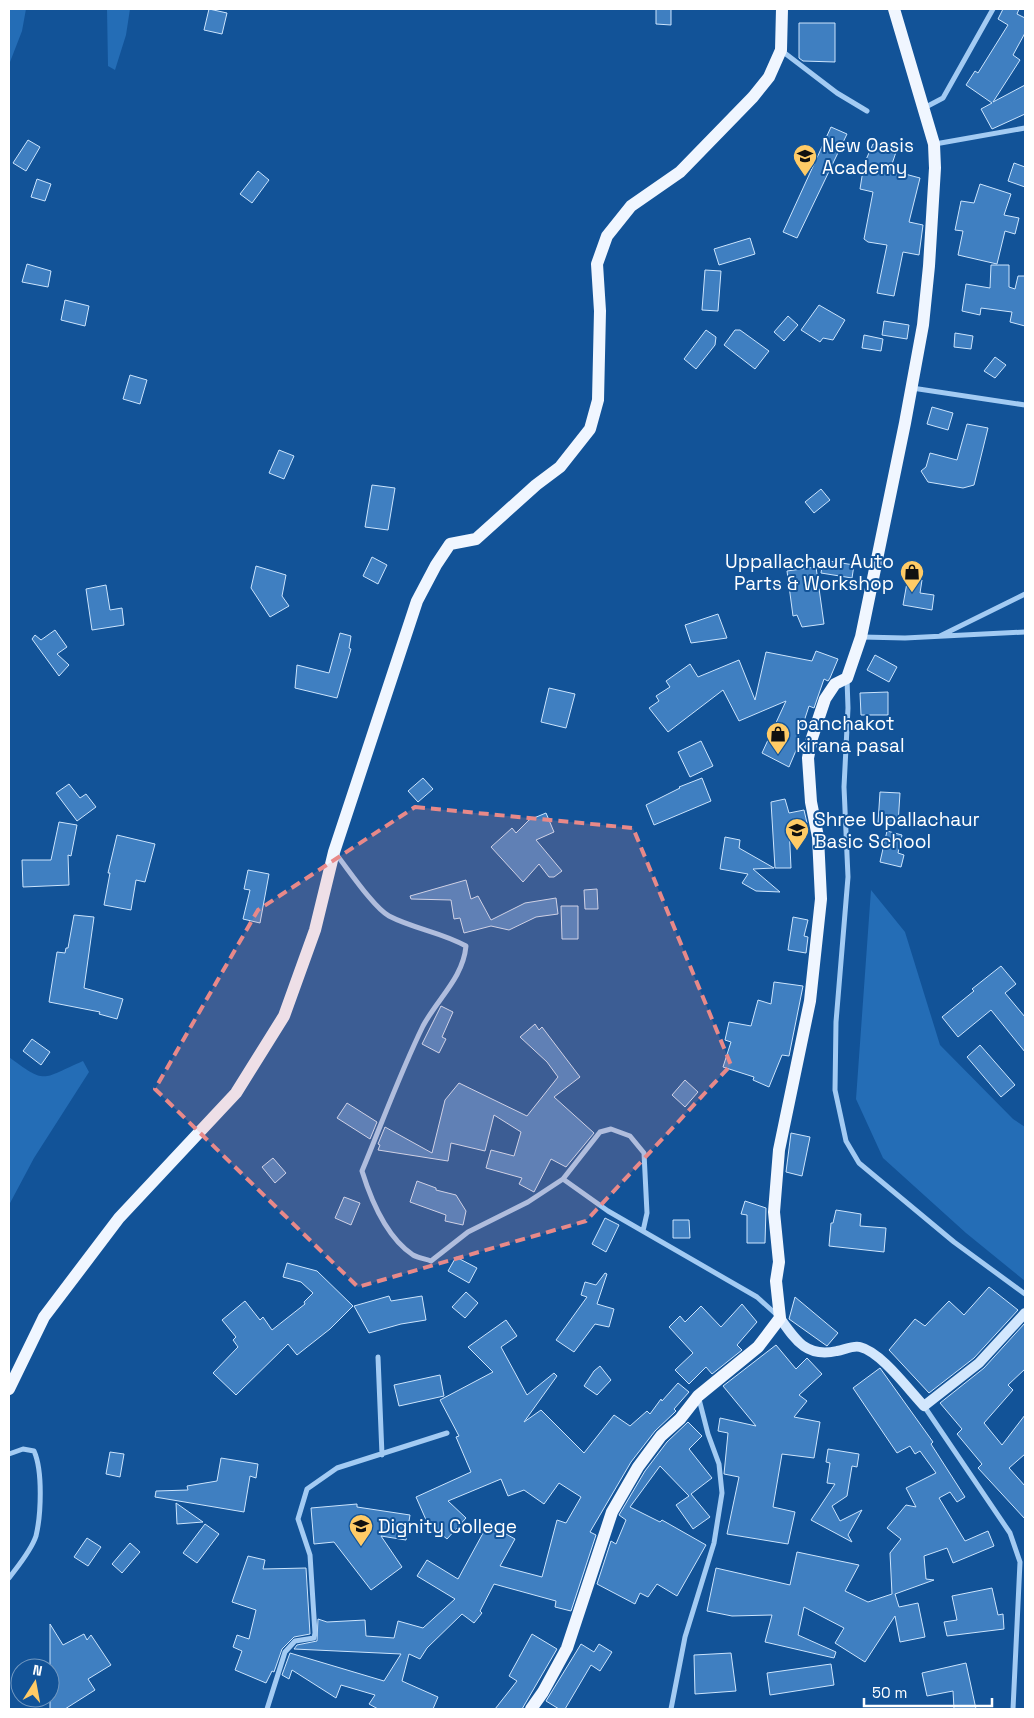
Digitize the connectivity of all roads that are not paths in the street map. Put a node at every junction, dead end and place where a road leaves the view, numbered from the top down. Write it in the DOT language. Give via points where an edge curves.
graph roads {
  1 [pos="782,9"];
  2 [pos="894,9"];
  3 [pos="993,9"];
  4 [pos="781,50"];
  5 [pos="924,108"];
  6 [pos="867,111"];
  7 [pos="1025,128"];
  8 [pos="934,144"];
  9 [pos="912,388"];
  10 [pos="1025,405"];
  11 [pos="1025,594"];
  12 [pos="1025,632"];
  13 [pos="861,637"];
  14 [pos="937,637"];
  15 [pos="847,678"];
  16 [pos="334,852"];
  17 [pos="562,1179"];
  18 [pos="644,1232"];
  19 [pos="1025,1294"];
  20 [pos="1025,1313"];
  21 [pos="780,1318"];
  22 [pos="378,1357"];
  23 [pos="9,1389"];
  24 [pos="698,1396"];
  25 [pos="924,1406"];
  26 [pos="447,1433"];
  27 [pos="9,1454"];
  28 [pos="382,1455"];
  29 [pos="9,1578"];
  30 [pos="268,1709"];
  31 [pos="531,1709"];
  32 [pos="671,1709"];
  33 [pos="1012,1709"];
  1 -- 4 [label="main road"];
  2 -- 5 [label="main road"];
  3 -- 5 [label="street" via="943,98"];
  4 -- 6 [label="street" via="837,93"];
  4 -- 16 [label="main road" via="769,77 753,97 680,172 631,206 608,236 597,264 600,311 598,400 590,429 560,467 476,539 450,544 436,564 410,619"];
  5 -- 8 [label="main road"];
  7 -- 8 [label="street"];
  8 -- 9 [label="main road" via="929,266"];
  9 -- 10 [label="street"];
  9 -- 13 [label="main road"];
  11 -- 14 [label="street"];
  12 -- 14 [label="street"];
  13 -- 14 [label="street"];
  13 -- 15 [label="main road"];
  15 -- 19 [label="street" via="844,787 848,877 836,1022 835,1090 846,1141 859,1163 954,1242"];
  15 -- 21 [label="main road" via="835,684 825,699 808,758 811,802 818,837 821,899 810,1001 779,1150 774,1212"];
  16 -- 17 [label="street" via="387,915 416,928 450,937 466,946 464,960 454,982 424,1024 362,1171 369,1194 390,1232 413,1255 431,1262 468,1232 528,1202"];
  16 -- 23 [label="main road" via="315,930 284,1016 236,1093 119,1218 49,1309"];
  17 -- 18 [label="street"];
  17 -- 18 [label="street" via="600,1132 611,1129 630,1136 644,1152 647,1213"];
  18 -- 21 [label="street" via="758,1297"];
  20 -- 25 [label="main road" via="979,1363"];
  21 -- 24 [label="main road" via="758,1347"];
  21 -- 25 [label="main road" via="795,1340 812,1351 824,1354 858,1346 874,1353"];
  22 -- 28 [label="street"];
  24 -- 31 [label="main road" via="646,1456 612,1512 567,1648"];
  24 -- 32 [label="street" via="718,1464 722,1493 714,1543 685,1637"];
  25 -- 33 [label="street" via="1010,1533 1020,1562"];
  26 -- 28 [label="street"];
  27 -- 29 [label="street" via="23,1449 34,1451 40,1464 40,1488 36,1536"];
  28 -- 30 [label="street" via="337,1468 306,1489 298,1519 310,1555 315,1633 314,1638 295,1641 285,1652"];
}
